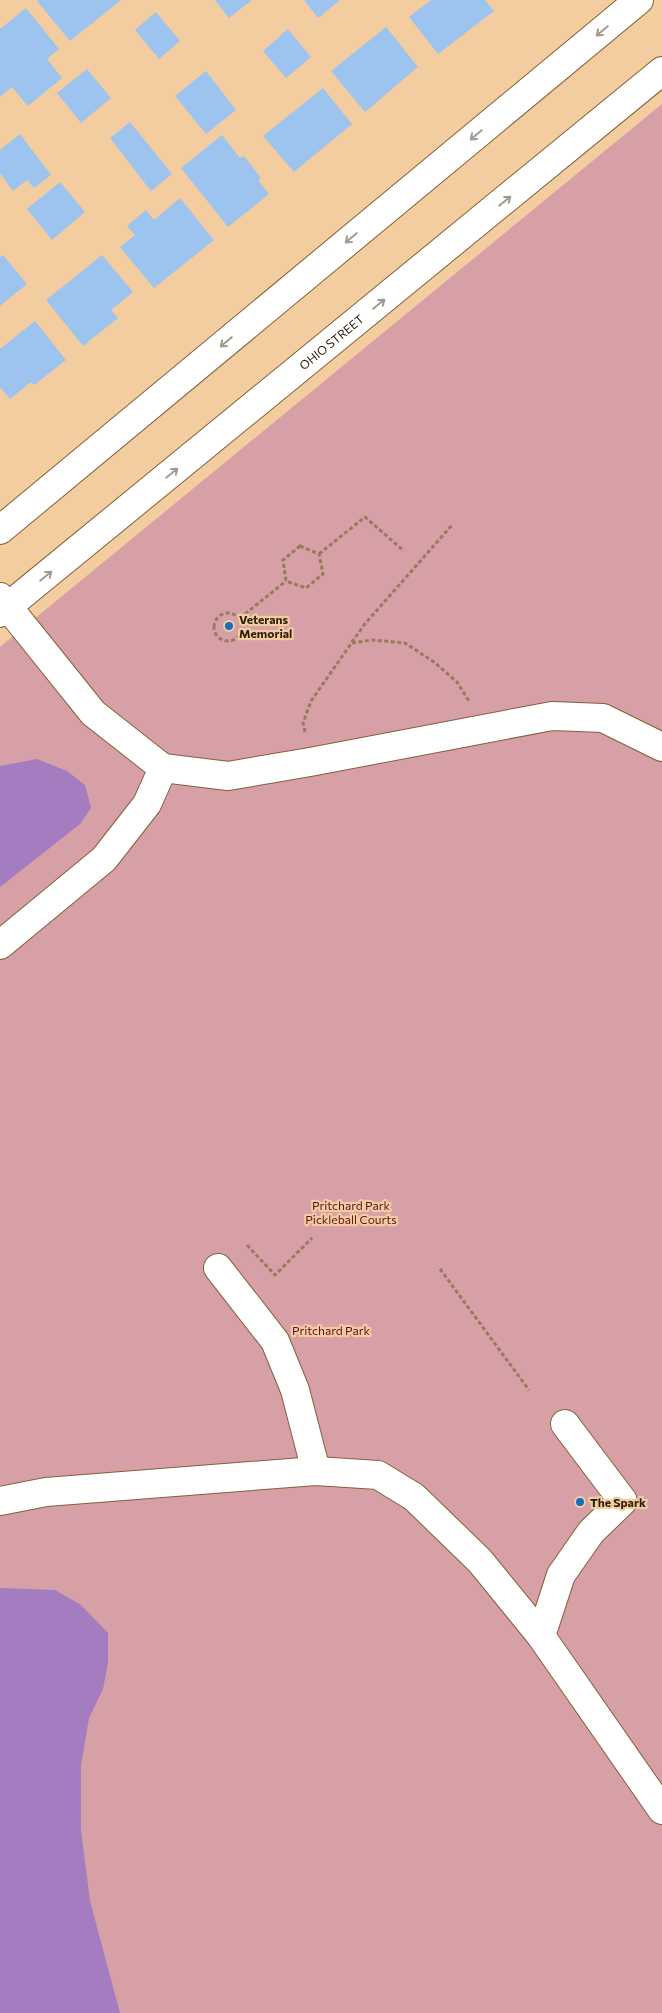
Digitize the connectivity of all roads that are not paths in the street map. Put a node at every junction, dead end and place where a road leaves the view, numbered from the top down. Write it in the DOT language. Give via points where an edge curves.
graph roads {
  1 [pos="639,0"];
  2 [pos="662,71"];
  3 [pos="0,530"];
  4 [pos="3,605"];
  5 [pos="662,747"];
  6 [pos="163,768"];
  7 [pos="0,945"];
  8 [pos="218,1268"];
  9 [pos="565,1424"];
  10 [pos="316,1471"];
  11 [pos="0,1500"];
  12 [pos="541,1636"];
  13 [pos="662,1810"];
  1 -- 3 [label="street, one-way"];
  4 -- 2 [label="street, OHIO STREET, one-way"];
  4 -- 6 [label="street" via="94,714"];
  5 -- 6 [label="street" via="603,718 552,716 228,776"];
  6 -- 7 [label="street" via="146,804 104,859"];
  8 -- 10 [label="street" via="275,1342 295,1390"];
  9 -- 12 [label="street" via="623,1501 591,1532 561,1575"];
  10 -- 11 [label="street" via="46,1492"];
  10 -- 12 [label="street" via="378,1475 414,1497 480,1561"];
  12 -- 13 [label="street"];
}
